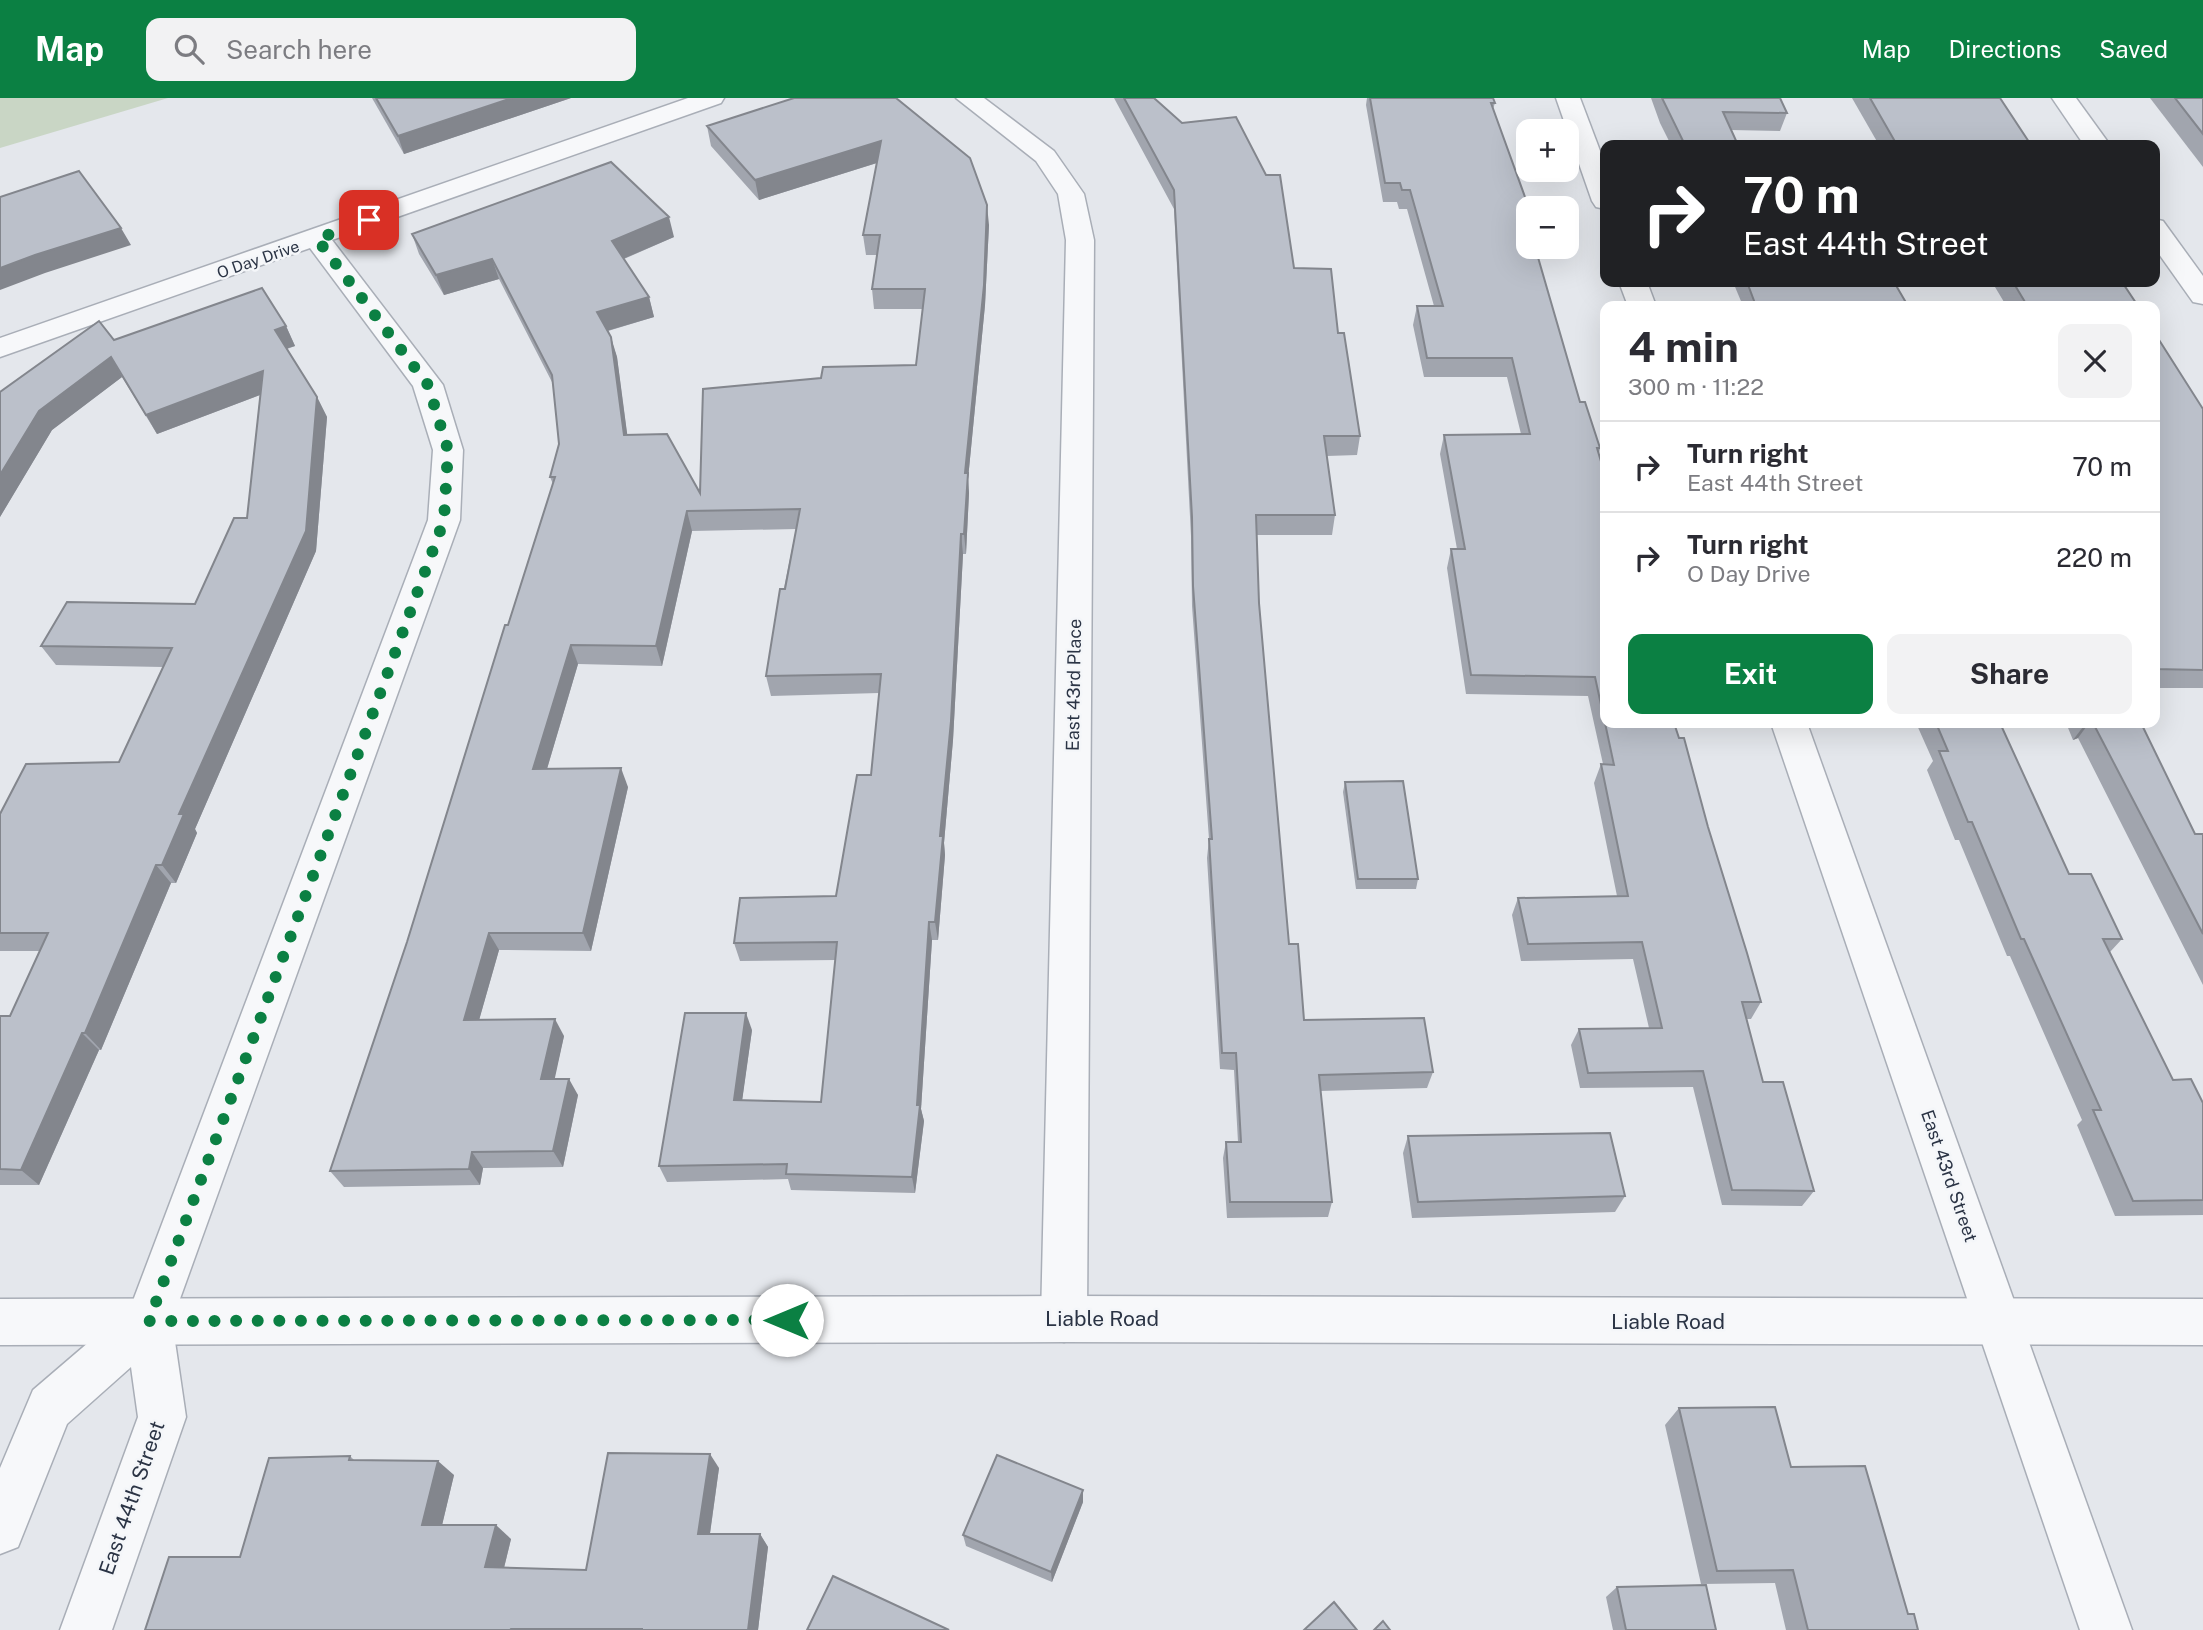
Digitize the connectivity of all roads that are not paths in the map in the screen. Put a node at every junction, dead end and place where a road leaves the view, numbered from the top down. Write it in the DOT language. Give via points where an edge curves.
graph roads {
  1 [pos="712,98"];
  2 [pos="968,98"];
  3 [pos="1568,98"];
  4 [pos="2064,98"];
  5 [pos="2093,140"];
  6 [pos="1600,187"];
  7 [pos="2160,235"];
  8 [pos="317,239"];
  9 [pos="2203,296"];
  10 [pos="0,347"];
  11 [pos="1791,728"];
  12 [pos="1064,1319"];
  13 [pos="149,1321"];
  14 [pos="0,1322"];
  15 [pos="2203,1322"];
  16 [pos="2001,1323"];
  17 [pos="0,1529"];
  18 [pos="86,1630"];
  19 [pos="2106,1630"];
  1 -- 8 [label="street, O Day Drive"];
  2 -- 12 [label="street, East 43rd Place" via="1045,156 1071,194 1080,240"];
  3 -- 6 [label="street"];
  4 -- 5 [label="street"];
  7 -- 9 [label="street"];
  8 -- 10 [label="street, O Day Drive"];
  8 -- 13 [label="street, East 44th Street" via="428,385 448,450 444,520"];
  11 -- 16 [label="street, East 43rd Street"];
  12 -- 13 [label="street, Liable Road"];
  12 -- 16 [label="street, Liable Road"];
  13 -- 14 [label="street, Liable Road"];
  13 -- 17 [label="street, East 44th Street" via="50,1407"];
  13 -- 18 [label="street, East 44th Street" via="162,1417"];
  15 -- 16 [label="street, Liable Road"];
  16 -- 19 [label="street, East 43rd Street"];
}
